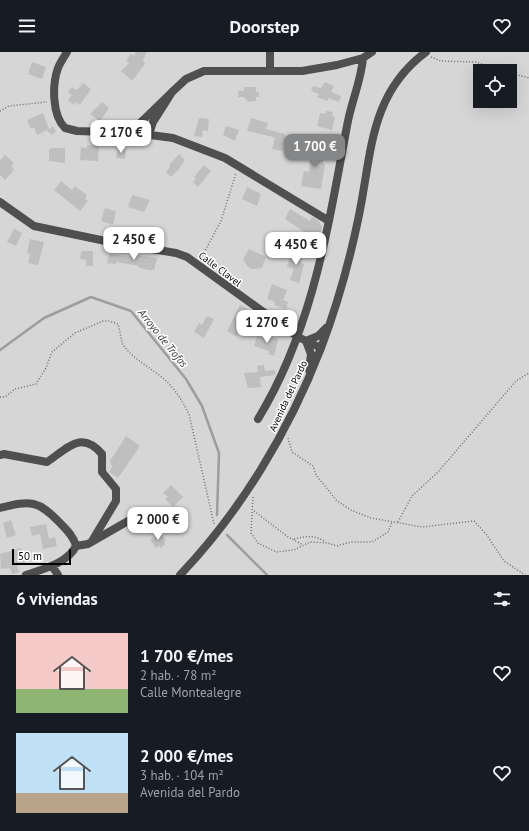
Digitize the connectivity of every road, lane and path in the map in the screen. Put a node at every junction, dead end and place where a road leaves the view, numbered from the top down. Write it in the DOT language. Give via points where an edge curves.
graph roads {
  1 [pos="67,52"];
  2 [pos="270,52"];
  3 [pos="372,52"];
  4 [pos="425,53"];
  5 [pos="362,58"];
  6 [pos="482,64"];
  7 [pos="270,70"];
  8 [pos="517,75"];
  9 [pos="529,78"];
  10 [pos="172,92"];
  11 [pos="55,101"];
  12 [pos="0,111"];
  13 [pos="135,133"];
  14 [pos="149,134"];
  15 [pos="232,169"];
  16 [pos="0,202"];
  17 [pos="329,221"];
  18 [pos="198,265"];
  19 [pos="329,324"];
  20 [pos="298,337"];
  21 [pos="306,341"];
  22 [pos="321,348"];
  23 [pos="529,373"];
  24 [pos="308,379"];
  25 [pos="0,397"];
  26 [pos="258,419"];
  27 [pos="285,428"];
  28 [pos="0,455"];
  29 [pos="252,483"];
  30 [pos="0,508"];
  31 [pos="253,510"];
  32 [pos="128,521"];
  33 [pos="392,522"];
  34 [pos="398,522"];
  35 [pos="215,534"];
  36 [pos="293,540"];
  37 [pos="92,541"];
  38 [pos="328,543"];
  39 [pos="303,545"];
  40 [pos="76,546"];
  41 [pos="52,566"];
  42 [pos="26,575"];
  43 [pos="58,575"];
  44 [pos="180,575"];
  45 [pos="525,575"];
  1 -- 11 [label="street" via="55,79"];
  2 -- 7 [label="street"];
  3 -- 5 [label="street"];
  4 -- 6 [label="path" via="441,61"];
  4 -- 19 [label="street, Avenida del Pardo" via="409,65 396,80 384,102 368,156 359,218 350,257"];
  5 -- 7 [label="street" via="302,71"];
  5 -- 17 [label="street" via="359,85 349,113"];
  7 -- 10 [label="street" via="204,71 186,79"];
  8 -- 9 [label="path"];
  10 -- 13 [label="street" via="137,126"];
  10 -- 14 [label="street" via="153,122"];
  11 -- 12 [label="path" via="9,106"];
  11 -- 13 [label="street" via="61,125 69,130"];
  13 -- 14 [label="street"];
  14 -- 17 [label="street" via="173,138 225,158"];
  15 -- 18 [label="path" via="236,172 221,221"];
  16 -- 18 [label="street, Calle Clavel" via="34,226 176,253"];
  17 -- 20 [label="street" via="315,288"];
  18 -- 20 [label="street, Calle Clavel"];
  19 -- 21 [label="street" via="318,336"];
  19 -- 22 [label="street, Avenida del Pardo"];
  20 -- 21 [label="street, Calle Clavel"];
  20 -- 26 [label="street" via="271,398"];
  21 -- 22 [label="street, Calle Clavel"];
  21 -- 24 [label="street" via="311,354"];
  22 -- 24 [label="street, Avenida del Pardo"];
  23 -- 34 [label="path" via="516,381 438,472 412,496"];
  24 -- 27 [label="street, Avenida del Pardo"];
  25 -- 35 [label="path" via="5,397 15,389 36,384 52,352 75,333 103,321 109,320 118,324 122,333 122,344 164,379 181,398 188,414"];
  27 -- 29 [label="street, Avenida del Pardo"];
  27 -- 33 [label="path" via="292,452 313,466 325,487 343,506 371,518"];
  28 -- 37 [label="street" via="47,462 75,443 94,444 102,454 102,472 116,489 116,502"];
  29 -- 31 [label="path"];
  29 -- 35 [label="street, Avenida del Pardo"];
  30 -- 40 [label="street" via="30,502 39,505 48,510 71,534"];
  31 -- 36 [label="path"];
  31 -- 39 [label="path" via="251,533 266,549 286,552"];
  32 -- 37 [label="street"];
  33 -- 34 [label="path"];
  33 -- 38 [label="path" via="388,532 372,542 351,542 337,546"];
  34 -- 45 [label="path" via="422,527 474,521 504,561"];
  35 -- 44 [label="street, Avenida del Pardo"];
  36 -- 38 [label="path" via="308,536 318,537"];
  36 -- 39 [label="path"];
  37 -- 40 [label="street"];
  38 -- 39 [label="path" via="310,542"];
  40 -- 41 [label="street" via="70,555"];
  41 -- 42 [label="street"];
  41 -- 43 [label="street"];
}
